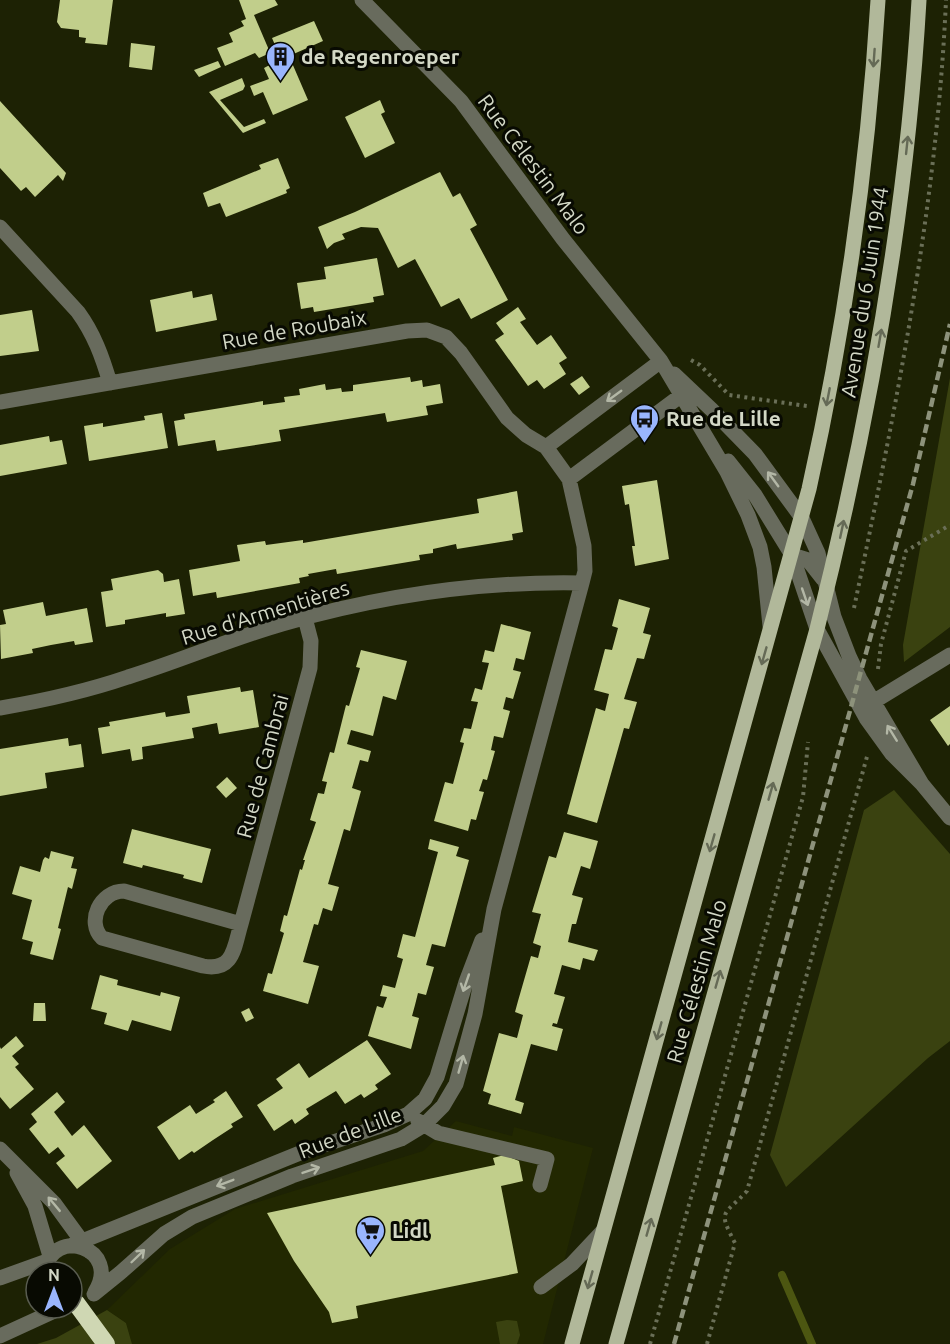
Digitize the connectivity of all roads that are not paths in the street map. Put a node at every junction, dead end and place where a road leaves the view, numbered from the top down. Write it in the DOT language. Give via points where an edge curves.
graph roads {
  1 [pos="362,0"];
  2 [pos="878,0"];
  3 [pos="919,0"];
  4 [pos="0,227"];
  5 [pos="661,362"];
  6 [pos="110,382"];
  7 [pos="686,393"];
  8 [pos="0,402"];
  9 [pos="698,424"];
  10 [pos="546,447"];
  11 [pos="569,479"];
  12 [pos="802,518"];
  13 [pos="792,555"];
  14 [pos="582,584"];
  15 [pos="828,586"];
  16 [pos="305,618"];
  17 [pos="817,628"];
  18 [pos="771,632"];
  19 [pos="950,655"];
  20 [pos="873,702"];
  21 [pos="0,708"];
  22 [pos="922,784"];
  23 [pos="950,818"];
  24 [pos="494,909"];
  25 [pos="241,924"];
  26 [pos="408,1114"];
  27 [pos="424,1125"];
  28 [pos="5,1154"];
  29 [pos="540,1185"];
  30 [pos="603,1231"];
  31 [pos="80,1246"];
  32 [pos="46,1260"];
  33 [pos="50,1260"];
  34 [pos="24,1270"];
  35 [pos="0,1278"];
  36 [pos="541,1287"];
  37 [pos="94,1294"];
  38 [pos="84,1300"];
  39 [pos="36,1320"];
  40 [pos="84,1320"];
  41 [pos="0,1336"];
  42 [pos="106,1344"];
  43 [pos="572,1344"];
  44 [pos="616,1344"];
  1 -- 5 [label="street, Rue Célestin Malo" via="461,101"];
  2 -- 12 [label="main road, Avenue du 6 Juin 1944, one-way" via="855,236 829,392"];
  15 -- 3 [label="main road, Avenue du 6 Juin 1944, one-way" via="867,414 889,287 906,155"];
  4 -- 6 [label="street" via="88,325"];
  5 -- 7 [label="street, Rue Célestin Malo"];
  5 -- 10 [label="street, one-way"];
  6 -- 8 [label="street, Rue de Roubaix"];
  6 -- 10 [label="street, Rue de Roubaix" via="427,330 438,332 454,344 507,418"];
  7 -- 9 [label="street, Rue Célestin Malo"];
  7 -- 11 [label="street"];
  12 -- 7 [label="street, Rue Célestin Malo, one-way" via="755,454"];
  9 -- 13 [label="street, Rue Célestin Malo" via="746,482"];
  9 -- 18 [label="street, Rue Célestin Malo" via="727,472 755,532 767,583"];
  10 -- 11 [label="street, Rue de Lille"];
  11 -- 14 [label="street, Rue de Lille" via="584,546"];
  12 -- 13 [label="main road, Rue Célestin Malo"];
  12 -- 15 [label="street, Rue Célestin Malo"];
  13 -- 15 [label="street, Rue Célestin Malo" via="808,560"];
  13 -- 17 [label="street, Rue Célestin Malo, one-way"];
  13 -- 18 [label="main road, Rue Célestin Malo"];
  14 -- 16 [label="street, Rue d'Armentières" via="517,583 465,589"];
  14 -- 24 [label="street, Rue de Lille"];
  15 -- 17 [label="main road, Rue Célestin Malo"];
  15 -- 20 [label="street, Rue Célestin Malo" via="842,641"];
  16 -- 21 [label="street, Rue d'Armentières" via="125,678"];
  16 -- 25 [label="street, Rue de Cambrai" via="311,641 310,668"];
  17 -- 22 [label="street, Rue Célestin Malo" via="874,730"];
  44 -- 17 [label="main road, Rue Célestin Malo, one-way"];
  18 -- 30 [label="main road, Rue Célestin Malo, one-way"];
  19 -- 20 [label="street"];
  22 -- 20 [label="street, Rue Célestin Malo, one-way"];
  22 -- 23 [label="street, Rue Célestin Malo"];
  24 -- 26 [label="street, Rue de Lille, one-way" via="466,981 437,1077 425,1099"];
  27 -- 24 [label="street, Rue de Lille, one-way" via="443,1106 456,1084 479,996"];
  25 -- 25 [label="street, Rue de Cambrai" via="118,891 101,902 96,925 99,934 107,939 213,968 231,958"];
  26 -- 27 [label="street"];
  26 -- 31 [label="street, Rue de Lille, one-way" via="300,1153"];
  27 -- 29 [label="street" via="438,1133 547,1159"];
  37 -- 27 [label="street, Rue de Lille, one-way" via="164,1234 192,1217 292,1176 401,1139"];
  31 -- 28 [label="street, one-way" via="54,1203"];
  28 -- 32 [label="street" via="35,1206"];
  30 -- 36 [label="street" via="572,1264"];
  30 -- 43 [label="main road, Rue Célestin Malo, one-way"];
  31 -- 33 [label="street, Rue de Lille" via="59,1249"];
  31 -- 37 [label="street" via="98,1260 102,1271"];
  34 -- 35 [label="street, Rue de Lille"];
  37 -- 38 [label="street, Rue de Lille"];
  39 -- 41 [label="street, Rue de Lille"];
  40 -- 42 [label="highway"];
}
